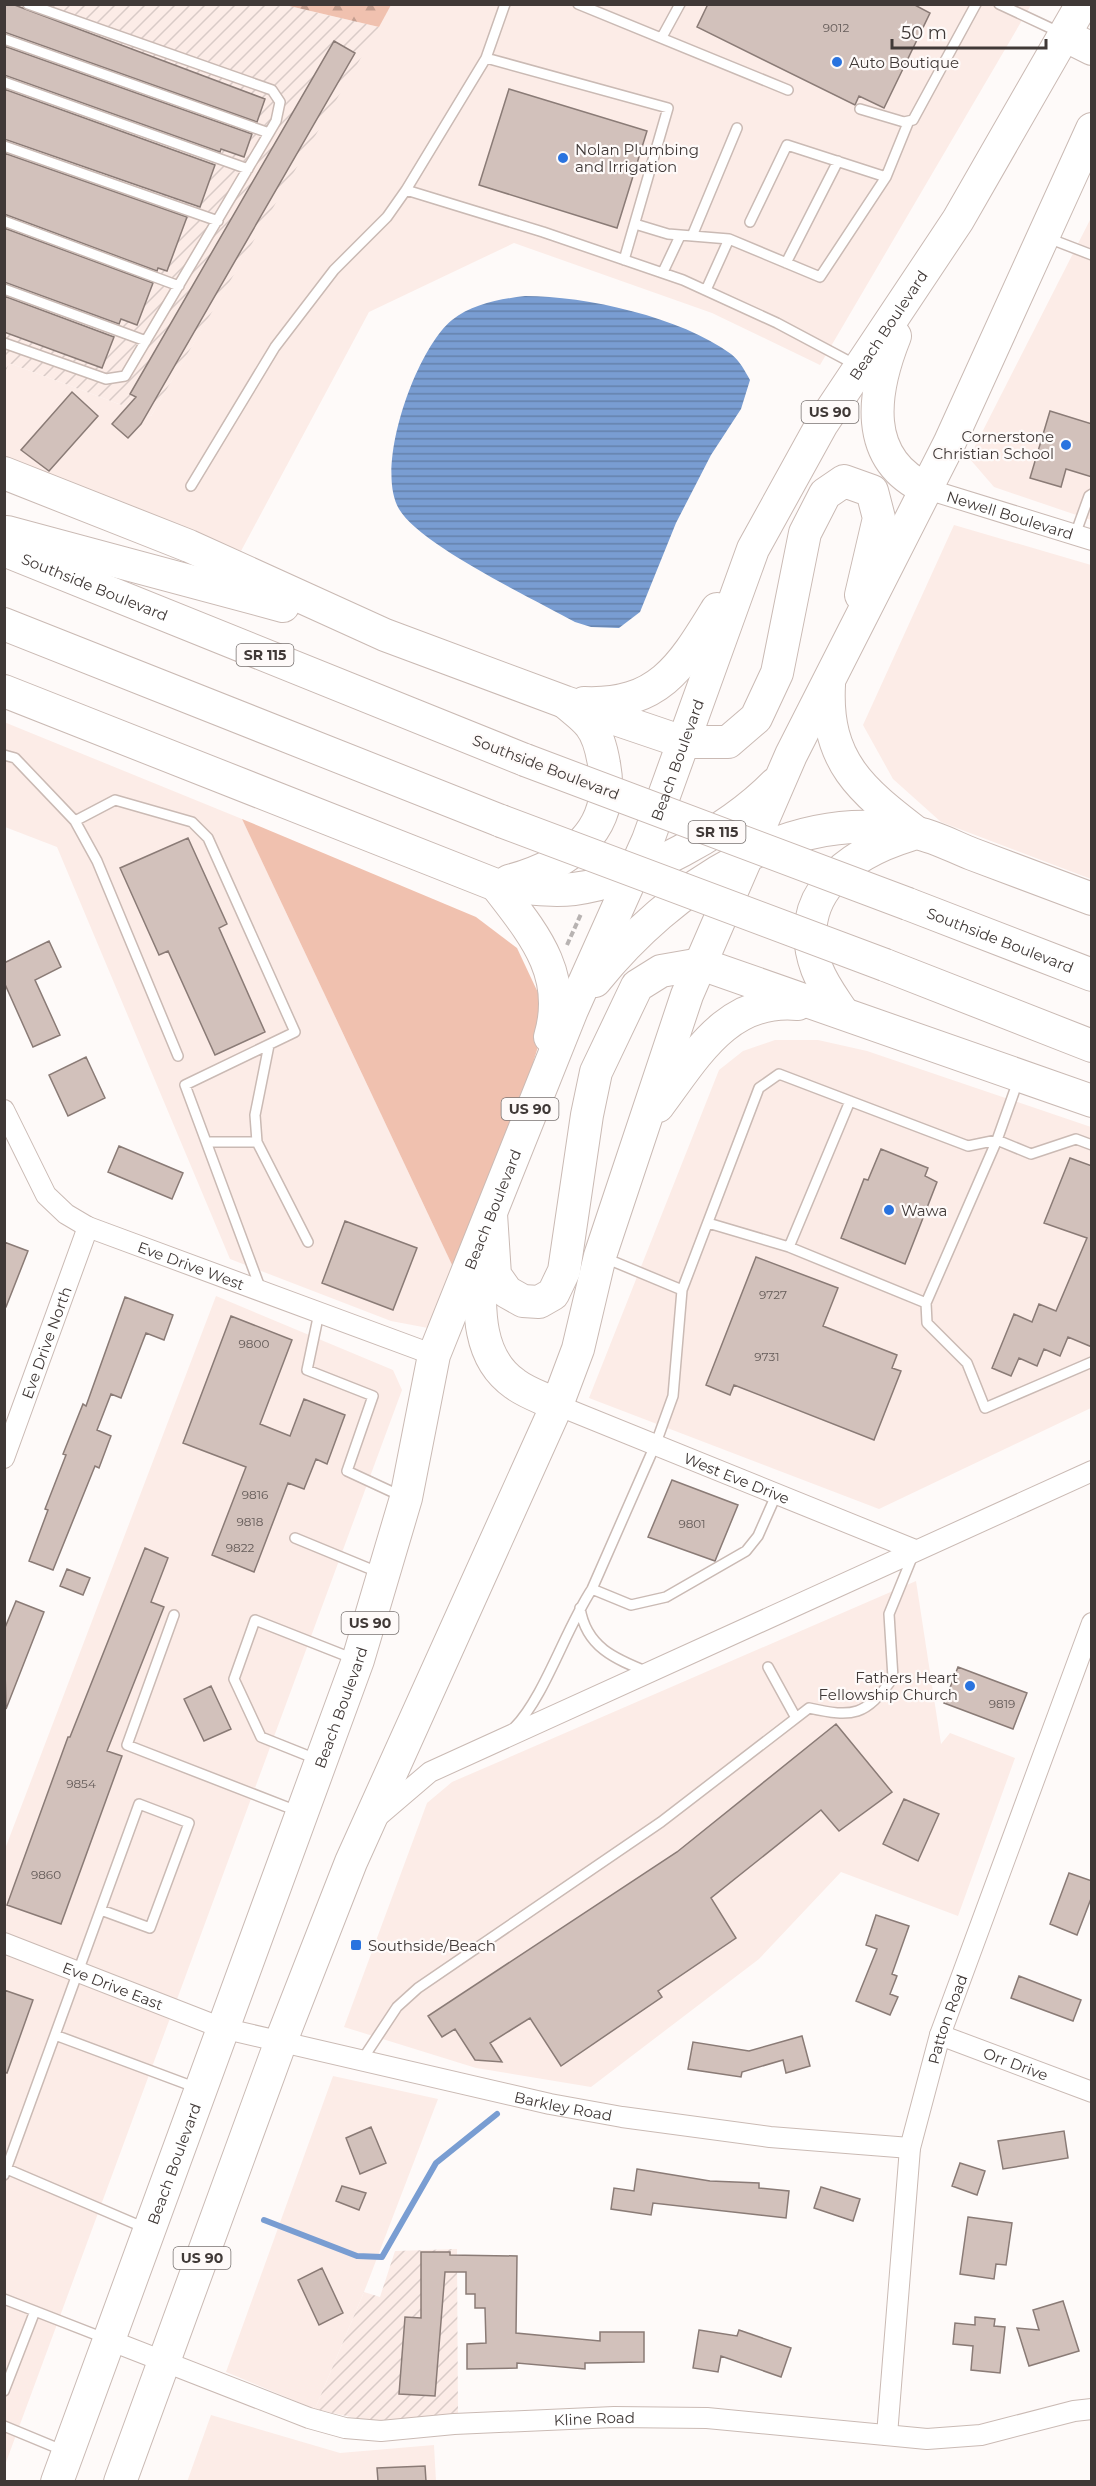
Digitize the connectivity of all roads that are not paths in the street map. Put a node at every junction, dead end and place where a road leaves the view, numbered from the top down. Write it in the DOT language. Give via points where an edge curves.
graph roads {
  1 [pos="28,4"];
  2 [pos="505,4"];
  3 [pos="578,4"];
  4 [pos="680,4"];
  5 [pos="976,4"];
  6 [pos="999,4"];
  7 [pos="1082,4"];
  8 [pos="662,37"];
  9 [pos="4,39"];
  10 [pos="1079,42"];
  11 [pos="486,58"];
  12 [pos="4,82"];
  13 [pos="788,90"];
  14 [pos="860,109"];
  15 [pos="908,123"];
  16 [pos="737,128"];
  17 [pos="1092,129"];
  18 [pos="269,133"];
  19 [pos="4,146"];
  20 [pos="838,161"];
  21 [pos="248,169"];
  22 [pos="886,177"];
  23 [pos="406,190"];
  24 [pos="4,221"];
  25 [pos="218,221"];
  26 [pos="750,222"];
  27 [pos="635,224"];
  28 [pos="680,236"];
  29 [pos="692,236"];
  30 [pos="1043,236"];
  31 [pos="729,239"];
  32 [pos="1092,255"];
  33 [pos="624,260"];
  34 [pos="786,263"];
  35 [pos="663,272"];
  36 [pos="918,283"];
  37 [pos="179,286"];
  38 [pos="4,289"];
  39 [pos="706,290"];
  40 [pos="146,341"];
  41 [pos="4,343"];
  42 [pos="860,368"];
  43 [pos="4,473"];
  44 [pos="191,486"];
  45 [pos="927,489"];
  46 [pos="1092,494"];
  47 [pos="4,532"];
  48 [pos="1083,538"];
  49 [pos="753,549"];
  50 [pos="4,550"];
  51 [pos="4,624"];
  52 [pos="385,635"];
  53 [pos="854,636"];
  54 [pos="829,682"];
  55 [pos="4,691"];
  56 [pos="565,702"];
  57 [pos="683,742"];
  58 [pos="4,755"];
  59 [pos="779,779"];
  60 [pos="75,821"];
  61 [pos="917,833"];
  62 [pos="745,858"];
  63 [pos="634,873"];
  64 [pos="496,885"];
  65 [pos="1092,899"];
  66 [pos="700,964"];
  67 [pos="1092,975"];
  68 [pos="572,1010"];
  69 [pos="843,1013"];
  70 [pos="269,1045"];
  71 [pos="1092,1046"];
  72 [pos="178,1056"];
  73 [pos="1030,1078"];
  74 [pos="1092,1095"];
  75 [pos="850,1101"];
  76 [pos="1092,1101"];
  77 [pos="4,1110"];
  78 [pos="526,1121"];
  79 [pos="642,1127"];
  80 [pos="997,1140"];
  81 [pos="207,1142"];
  82 [pos="257,1142"];
  83 [pos="1092,1145"];
  84 [pos="486,1220"];
  85 [pos="708,1223"];
  86 [pos="88,1227"];
  87 [pos="308,1242"];
  88 [pos="789,1247"];
  89 [pos="600,1256"];
  90 [pos="682,1290"];
  91 [pos="262,1292"];
  92 [pos="926,1303"];
  93 [pos="319,1313"];
  94 [pos="434,1356"];
  95 [pos="1092,1362"];
  96 [pos="557,1405"];
  97 [pos="656,1443"];
  98 [pos="4,1458"];
  99 [pos="1092,1471"];
  100 [pos="777,1493"];
  101 [pos="406,1498"];
  102 [pos="295,1538"];
  103 [pos="915,1550"];
  104 [pos="385,1575"];
  105 [pos="592,1589"];
  106 [pos="580,1608"];
  107 [pos="174,1615"];
  108 [pos="1092,1623"];
  109 [pos="358,1660"];
  110 [pos="768,1666"];
  111 [pos="650,1673"];
  112 [pos="796,1718"];
  113 [pos="504,1739"];
  114 [pos="322,1761"];
  115 [pos="302,1813"];
  116 [pos="366,1826"];
  117 [pos="101,1910"];
  118 [pos="4,1943"];
  119 [pos="79,1972"];
  120 [pos="222,2028"];
  121 [pos="56,2035"];
  122 [pos="940,2035"];
  123 [pos="281,2041"];
  124 [pos="362,2060"];
  125 [pos="200,2089"];
  126 [pos="1092,2092"];
  127 [pos="910,2148"];
  128 [pos="5,2172"];
  129 [pos="149,2230"];
  130 [pos="4,2299"];
  131 [pos="35,2311"];
  132 [pos="109,2340"];
  133 [pos="165,2362"];
  134 [pos="4,2391"];
  135 [pos="1092,2409"];
  136 [pos="4,2426"];
  137 [pos="887,2435"];
  138 [pos="67,2452"];
  139 [pos="57,2481"];
  140 [pos="120,2481"];
  1 -- 18 [label="lane" via="272,90 280,102"];
  2 -- 11 [label="lane"];
  3 -- 8 [label="lane"];
  4 -- 8 [label="lane"];
  5 -- 15 [label="lane" via="919,112"];
  6 -- 10 [label="lane"];
  7 -- 10 [label="highway, Beach Boulevard / US 90"];
  8 -- 13 [label="lane"];
  9 -- 18 [label="lane"];
  10 -- 36 [label="highway, Beach Boulevard / US 90"];
  11 -- 23 [label="lane"];
  11 -- 27 [label="lane" via="668,108"];
  12 -- 21 [label="lane"];
  14 -- 15 [label="lane"];
  15 -- 22 [label="lane"];
  16 -- 29 [label="lane"];
  17 -- 30 [label="highway, US 90"];
  18 -- 21 [label="lane"];
  19 -- 25 [label="lane"];
  20 -- 22 [label="lane"];
  20 -- 26 [label="lane" via="787,145"];
  20 -- 34 [label="lane"];
  21 -- 25 [label="lane"];
  22 -- 34 [label="lane" via="820,277"];
  23 -- 33 [label="lane"];
  23 -- 44 [label="lane" via="387,217 334,270 275,347"];
  24 -- 37 [label="lane"];
  25 -- 37 [label="lane"];
  27 -- 28 [label="lane"];
  27 -- 33 [label="lane"];
  28 -- 29 [label="lane"];
  28 -- 35 [label="lane"];
  29 -- 31 [label="lane"];
  30 -- 32 [label="lane"];
  30 -- 45 [label="highway, US 90"];
  31 -- 34 [label="lane"];
  31 -- 39 [label="lane"];
  33 -- 35 [label="lane"];
  35 -- 39 [label="lane"];
  36 -- 42 [label="highway, Beach Boulevard / US 90"];
  36 -- 45 [label="highway" via="885,360 876,412 880,436 891,459 906,478"];
  37 -- 40 [label="lane"];
  38 -- 40 [label="lane"];
  39 -- 42 [label="lane"];
  40 -- 41 [label="lane" via="125,376 116,379 106,379"];
  42 -- 49 [label="highway, Beach Boulevard / US 90" via="822,424"];
  43 -- 52 [label="highway" via="189,546"];
  45 -- 48 [label="street, Newell Boulevard"];
  45 -- 53 [label="highway, US 90"];
  46 -- 48 [label="lane"];
  47 -- 52 [label="highway"];
  49 -- 56 [label="highway" via="674,672 647,691 624,700 601,704"];
  49 -- 57 [label="highway, Beach Boulevard / US 90"];
  50 -- 67 [label="highway, Southside Boulevard / SR 115, bridge" via="525,760"];
  51 -- 71 [label="highway, bridge" via="501,821"];
  52 -- 56 [label="highway"];
  53 -- 54 [label="highway, US 90"];
  53 -- 57 [label="highway" via="879,518 872,490 844,482 825,494 805,533 777,673 756,718 728,742"];
  54 -- 59 [label="highway, US 90"];
  54 -- 61 [label="highway" via="827,712 844,762 875,800"];
  55 -- 64 [label="highway"];
  56 -- 57 [label="highway"];
  56 -- 64 [label="highway" via="591,725 598,741 608,782 605,803 584,843 566,858"];
  57 -- 63 [label="highway, Beach Boulevard / US 90"];
  58 -- 60 [label="lane" via="15,758"];
  59 -- 62 [label="highway, US 90"];
  59 -- 63 [label="highway" via="758,800 723,824"];
  60 -- 70 [label="lane" via="115,800 192,822 208,838 295,1032"];
  60 -- 72 [label="lane" via="97,861"];
  61 -- 62 [label="highway" via="851,827 821,830 794,836"];
  61 -- 65 [label="highway"];
  61 -- 69 [label="highway" via="889,842 844,867 828,882 817,902 810,924 811,948 818,970"];
  62 -- 66 [label="highway, US 90"];
  62 -- 68 [label="highway" via="697,886 643,928"];
  63 -- 64 [label="highway" via="573,889"];
  63 -- 68 [label="highway, Beach Boulevard / US 90"];
  64 -- 78 [label="highway" via="536,936 551,966 554,1024"];
  66 -- 69 [label="highway"];
  66 -- 79 [label="highway, US 90"];
  66 -- 84 [label="highway" via="661,970 637,986 619,1020 596,1072 564,1271 553,1294 539,1302 523,1301 507,1292 495,1275"];
  68 -- 78 [label="highway, Beach Boulevard / US 90"];
  69 -- 73 [label="highway"];
  69 -- 79 [label="highway" via="781,1002 760,1005 738,1016 712,1035"];
  70 -- 81 [label="lane" via="185,1085"];
  70 -- 82 [label="lane" via="255,1115"];
  73 -- 74 [label="highway"];
  73 -- 76 [label="highway"];
  73 -- 80 [label="lane"];
  75 -- 80 [label="lane" via="968,1146"];
  75 -- 85 [label="lane" via="779,1074 759,1088"];
  75 -- 88 [label="lane"];
  77 -- 86 [label="street, Eve Drive West" via="46,1195"];
  78 -- 84 [label="highway, Beach Boulevard / US 90"];
  79 -- 89 [label="highway, US 90"];
  80 -- 83 [label="lane" via="1031,1154 1076,1139"];
  80 -- 92 [label="lane"];
  81 -- 82 [label="lane"];
  81 -- 91 [label="lane"];
  82 -- 87 [label="lane"];
  84 -- 94 [label="highway, Beach Boulevard / US 90"];
  84 -- 96 [label="highway" via="480,1318 489,1355 514,1384"];
  85 -- 88 [label="lane"];
  85 -- 90 [label="lane"];
  86 -- 91 [label="street, Eve Drive West"];
  86 -- 98 [label="street, Eve Drive North"];
  88 -- 92 [label="lane"];
  89 -- 90 [label="lane"];
  89 -- 96 [label="highway, US 90" via="578,1349"];
  90 -- 97 [label="lane" via="673,1396"];
  91 -- 93 [label="street, Eve Drive West"];
  92 -- 95 [label="lane" via="927,1323 968,1363 985,1408"];
  93 -- 94 [label="street, Eve Drive West"];
  93 -- 101 [label="lane" via="307,1370 372,1396 347,1471"];
  94 -- 101 [label="highway, Beach Boulevard / US 90"];
  96 -- 97 [label="street, West Eve Drive"];
  96 -- 116 [label="highway, US 90"];
  97 -- 100 [label="street, West Eve Drive"];
  97 -- 105 [label="lane"];
  99 -- 103 [label="street"];
  100 -- 103 [label="street, West Eve Drive"];
  100 -- 105 [label="lane" via="758,1536 746,1551 666,1597 631,1605"];
  101 -- 104 [label="highway, Beach Boulevard / US 90"];
  102 -- 104 [label="lane"];
  103 -- 111 [label="street"];
  103 -- 112 [label="lane" via="888,1614 893,1678 874,1704 844,1715 809,1708"];
  104 -- 109 [label="highway, Beach Boulevard / US 90"];
  105 -- 106 [label="lane"];
  106 -- 111 [label="lane" via="582,1623 603,1652"];
  106 -- 113 [label="lane" via="531,1705"];
  107 -- 115 [label="lane" via="127,1745"];
  108 -- 122 [label="street, Patton Road"];
  109 -- 114 [label="highway, Beach Boulevard / US 90"];
  109 -- 114 [label="lane" via="255,1620 234,1679 261,1737"];
  110 -- 112 [label="lane"];
  111 -- 113 [label="street"];
  112 -- 124 [label="lane" via="661,1822 418,1988 397,2007"];
  113 -- 116 [label="street" via="430,1772"];
  114 -- 115 [label="highway, Beach Boulevard / US 90"];
  115 -- 120 [label="highway, Beach Boulevard / US 90"];
  116 -- 123 [label="highway, US 90"];
  117 -- 117 [label="lane" via="139,1804 189,1823 150,1928"];
  117 -- 119 [label="lane"];
  118 -- 119 [label="street, Eve Drive East"];
  119 -- 120 [label="street, Eve Drive East"];
  119 -- 121 [label="lane"];
  120 -- 123 [label="street, Barkley Road"];
  120 -- 125 [label="highway, Beach Boulevard / US 90"];
  121 -- 125 [label="lane"];
  121 -- 128 [label="lane"];
  122 -- 126 [label="street, Orr Drive"];
  122 -- 127 [label="street, Patton Road"];
  123 -- 124 [label="street, Barkley Road"];
  123 -- 133 [label="highway, US 90"];
  124 -- 127 [label="street, Barkley Road" via="622,2117 770,2137"];
  125 -- 129 [label="highway, Beach Boulevard / US 90"];
  127 -- 137 [label="street, Patton Road"];
  128 -- 129 [label="lane"];
  129 -- 132 [label="highway, Beach Boulevard / US 90"];
  130 -- 131 [label="lane"];
  131 -- 132 [label="lane"];
  131 -- 134 [label="lane"];
  132 -- 133 [label="street, Kline Road"];
  132 -- 138 [label="highway, Beach Boulevard / US 90"];
  133 -- 137 [label="street, Kline Road" via="309,2418 345,2428 381,2431 614,2417 707,2418"];
  133 -- 140 [label="highway, US 90"];
  135 -- 137 [label="street, Kline Road" via="981,2435 927,2439"];
  136 -- 138 [label="lane"];
  138 -- 139 [label="highway, Beach Boulevard / US 90"];
}
